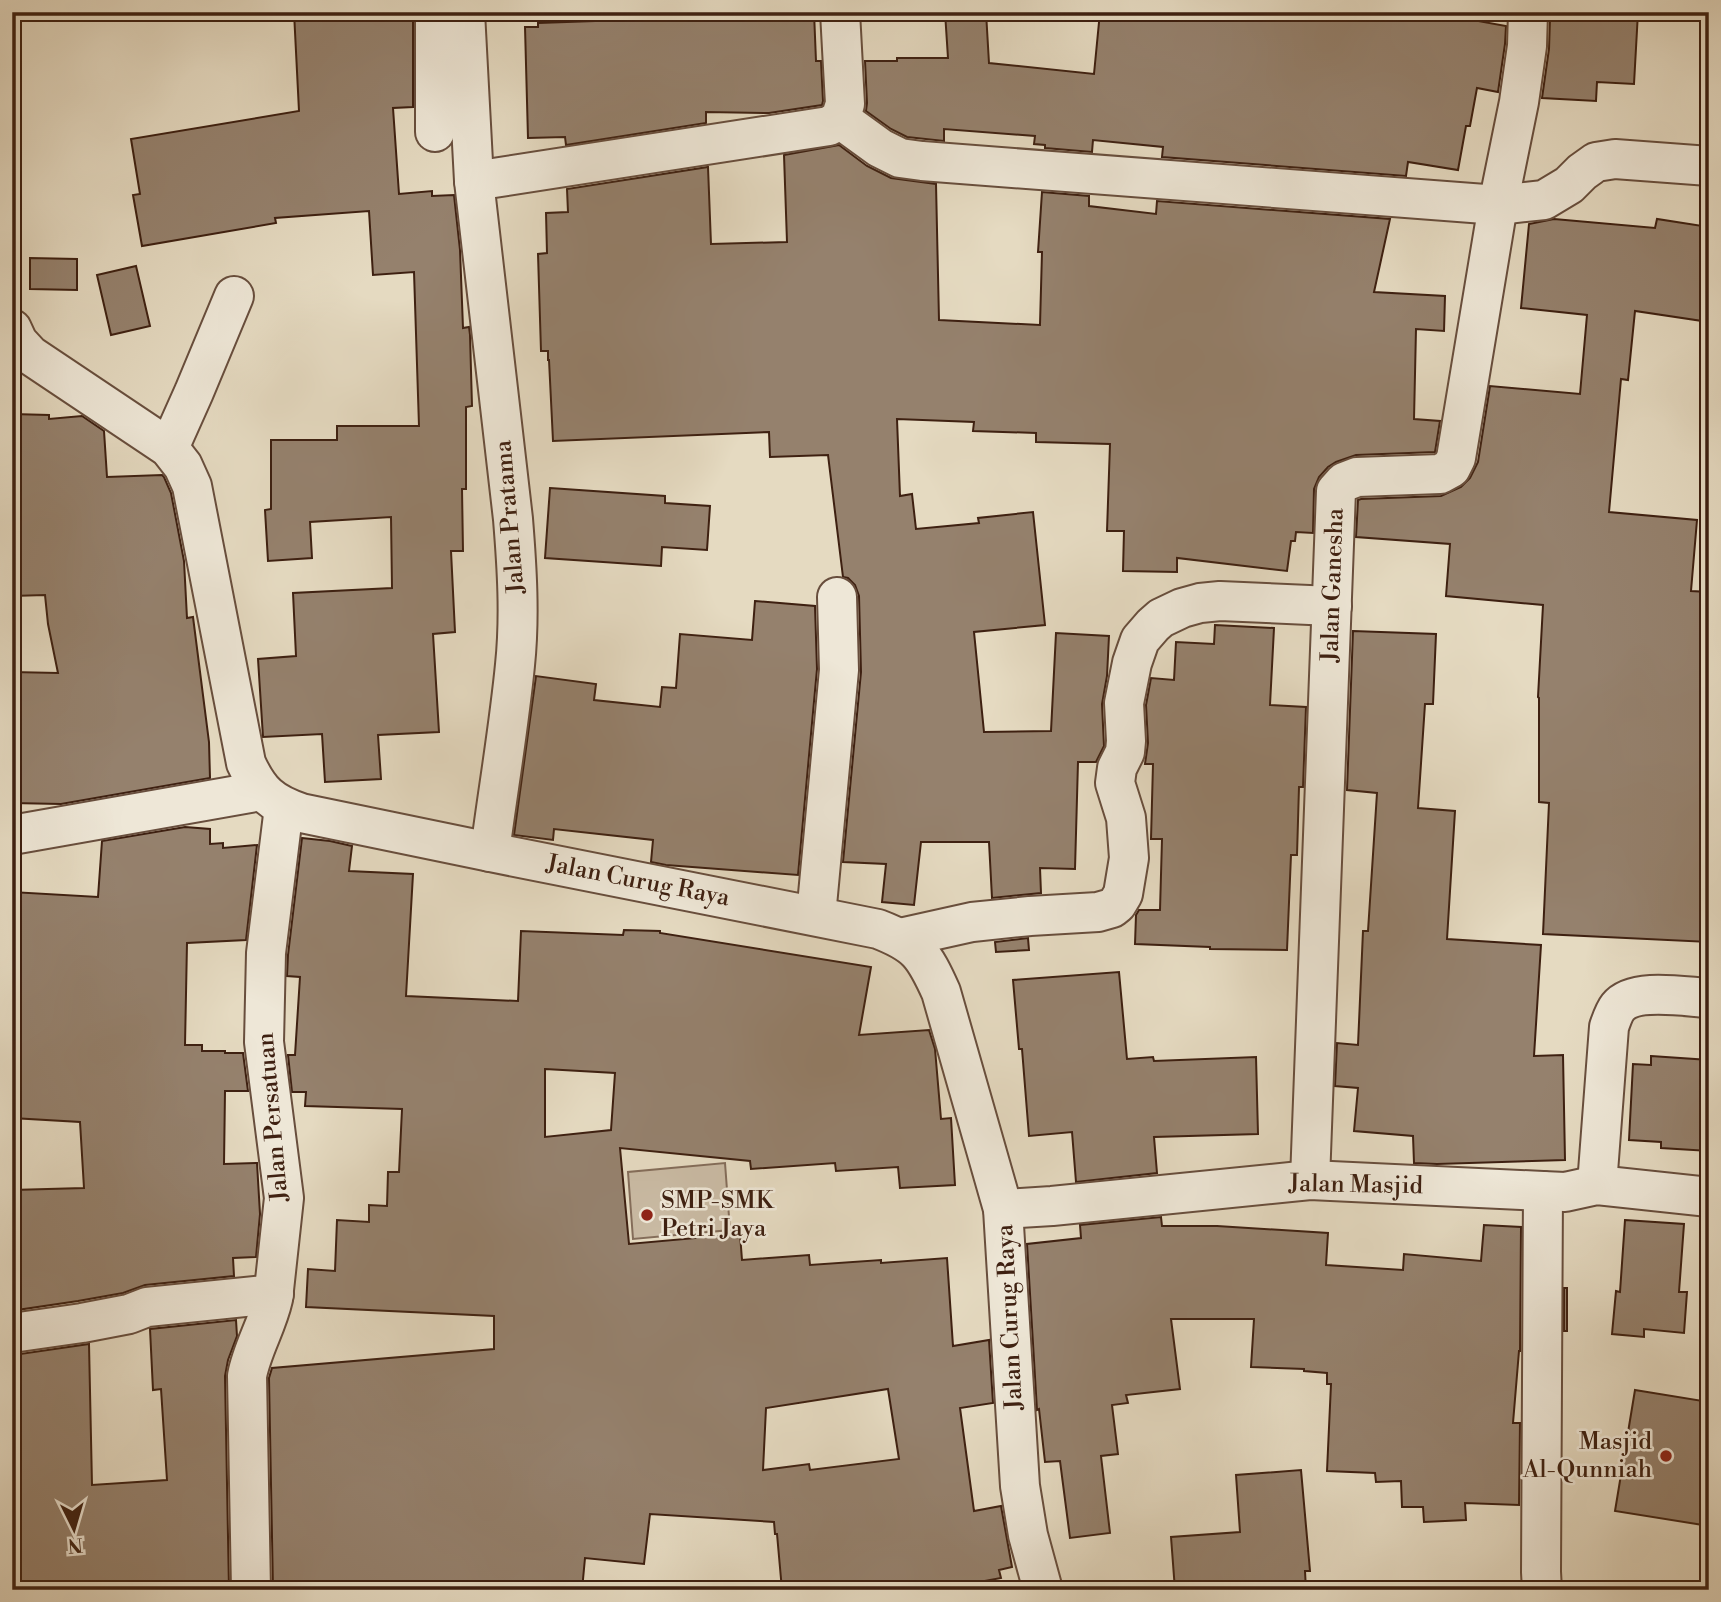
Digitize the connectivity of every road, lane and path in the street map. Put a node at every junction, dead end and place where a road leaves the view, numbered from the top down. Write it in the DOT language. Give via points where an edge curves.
graph roads {
  1 [pos="435,12"];
  2 [pos="465,12"];
  3 [pos="840,12"];
  4 [pos="1528,12"];
  5 [pos="840,119"];
  6 [pos="435,132"];
  7 [pos="1709,166"];
  8 [pos="474,181"];
  9 [pos="1498,205"];
  10 [pos="234,296"];
  11 [pos="14,337"];
  12 [pos="169,448"];
  13 [pos="837,597"];
  14 [pos="1332,606"];
  15 [pos="273,799"];
  16 [pos="12,835"];
  17 [pos="489,852"];
  18 [pos="816,916"];
  19 [pos="900,938"];
  20 [pos="1709,998"];
  21 [pos="1310,1180"];
  22 [pos="1597,1185"];
  23 [pos="1543,1191"];
  24 [pos="1709,1197"];
  25 [pos="1003,1209"];
  26 [pos="274,1294"];
  27 [pos="12,1333"];
  28 [pos="251,1590"];
  29 [pos="1043,1590"];
  30 [pos="1542,1590"];
  1 -- 6 [label="street"];
  2 -- 8 [label="street, Jalan Pratama"];
  3 -- 5 [label="street" via="845,104"];
  4 -- 9 [label="street, Jalan Ganesha" via="1519,102"];
  5 -- 8 [label="street" via="829,126"];
  5 -- 9 [label="street" via="880,148 900,158 922,161"];
  7 -- 9 [label="street" via="1615,159 1596,162 1544,200"];
  8 -- 17 [label="street, Jalan Pratama" via="517,570 515,663"];
  9 -- 14 [label="street, Jalan Ganesha" via="1456,458 1451,468 1440,474 1357,477 1343,482 1336,491"];
  10 -- 12 [label="street"];
  11 -- 12 [label="street" via="30,355"];
  12 -- 15 [label="street" via="192,486 246,763 253,779"];
  13 -- 18 [label="street" via="839,670"];
  14 -- 19 [label="street" via="1200,603 1161,618 1140,640 1124,703 1125,752 1115,783 1126,817 1129,858 1123,894 1112,908 972,922"];
  14 -- 21 [label="street, Jalan Ganesha"];
  15 -- 16 [label="street"];
  15 -- 17 [label="street, Jalan Curug Raya" via="301,813"];
  15 -- 26 [label="street, Jalan Persatuan" via="264,1042 284,1198"];
  17 -- 18 [label="street, Jalan Curug Raya"];
  18 -- 19 [label="street, Jalan Curug Raya"];
  19 -- 25 [label="street, Jalan Curug Raya" via="917,950 941,992"];
  20 -- 22 [label="street" via="1645,995 1618,1007 1608,1027"];
  21 -- 23 [label="street, Jalan Masjid"];
  21 -- 25 [label="street, Jalan Masjid"];
  22 -- 23 [label="street, Jalan Masjid" via="1566,1192"];
  22 -- 24 [label="street, Jalan Masjid"];
  23 -- 30 [label="street"];
  25 -- 29 [label="street, Jalan Curug Raya" via="1020,1486"];
  26 -- 27 [label="street" via="147,1307"];
  26 -- 28 [label="street, Jalan Persatuan" via="247,1376"];
}
